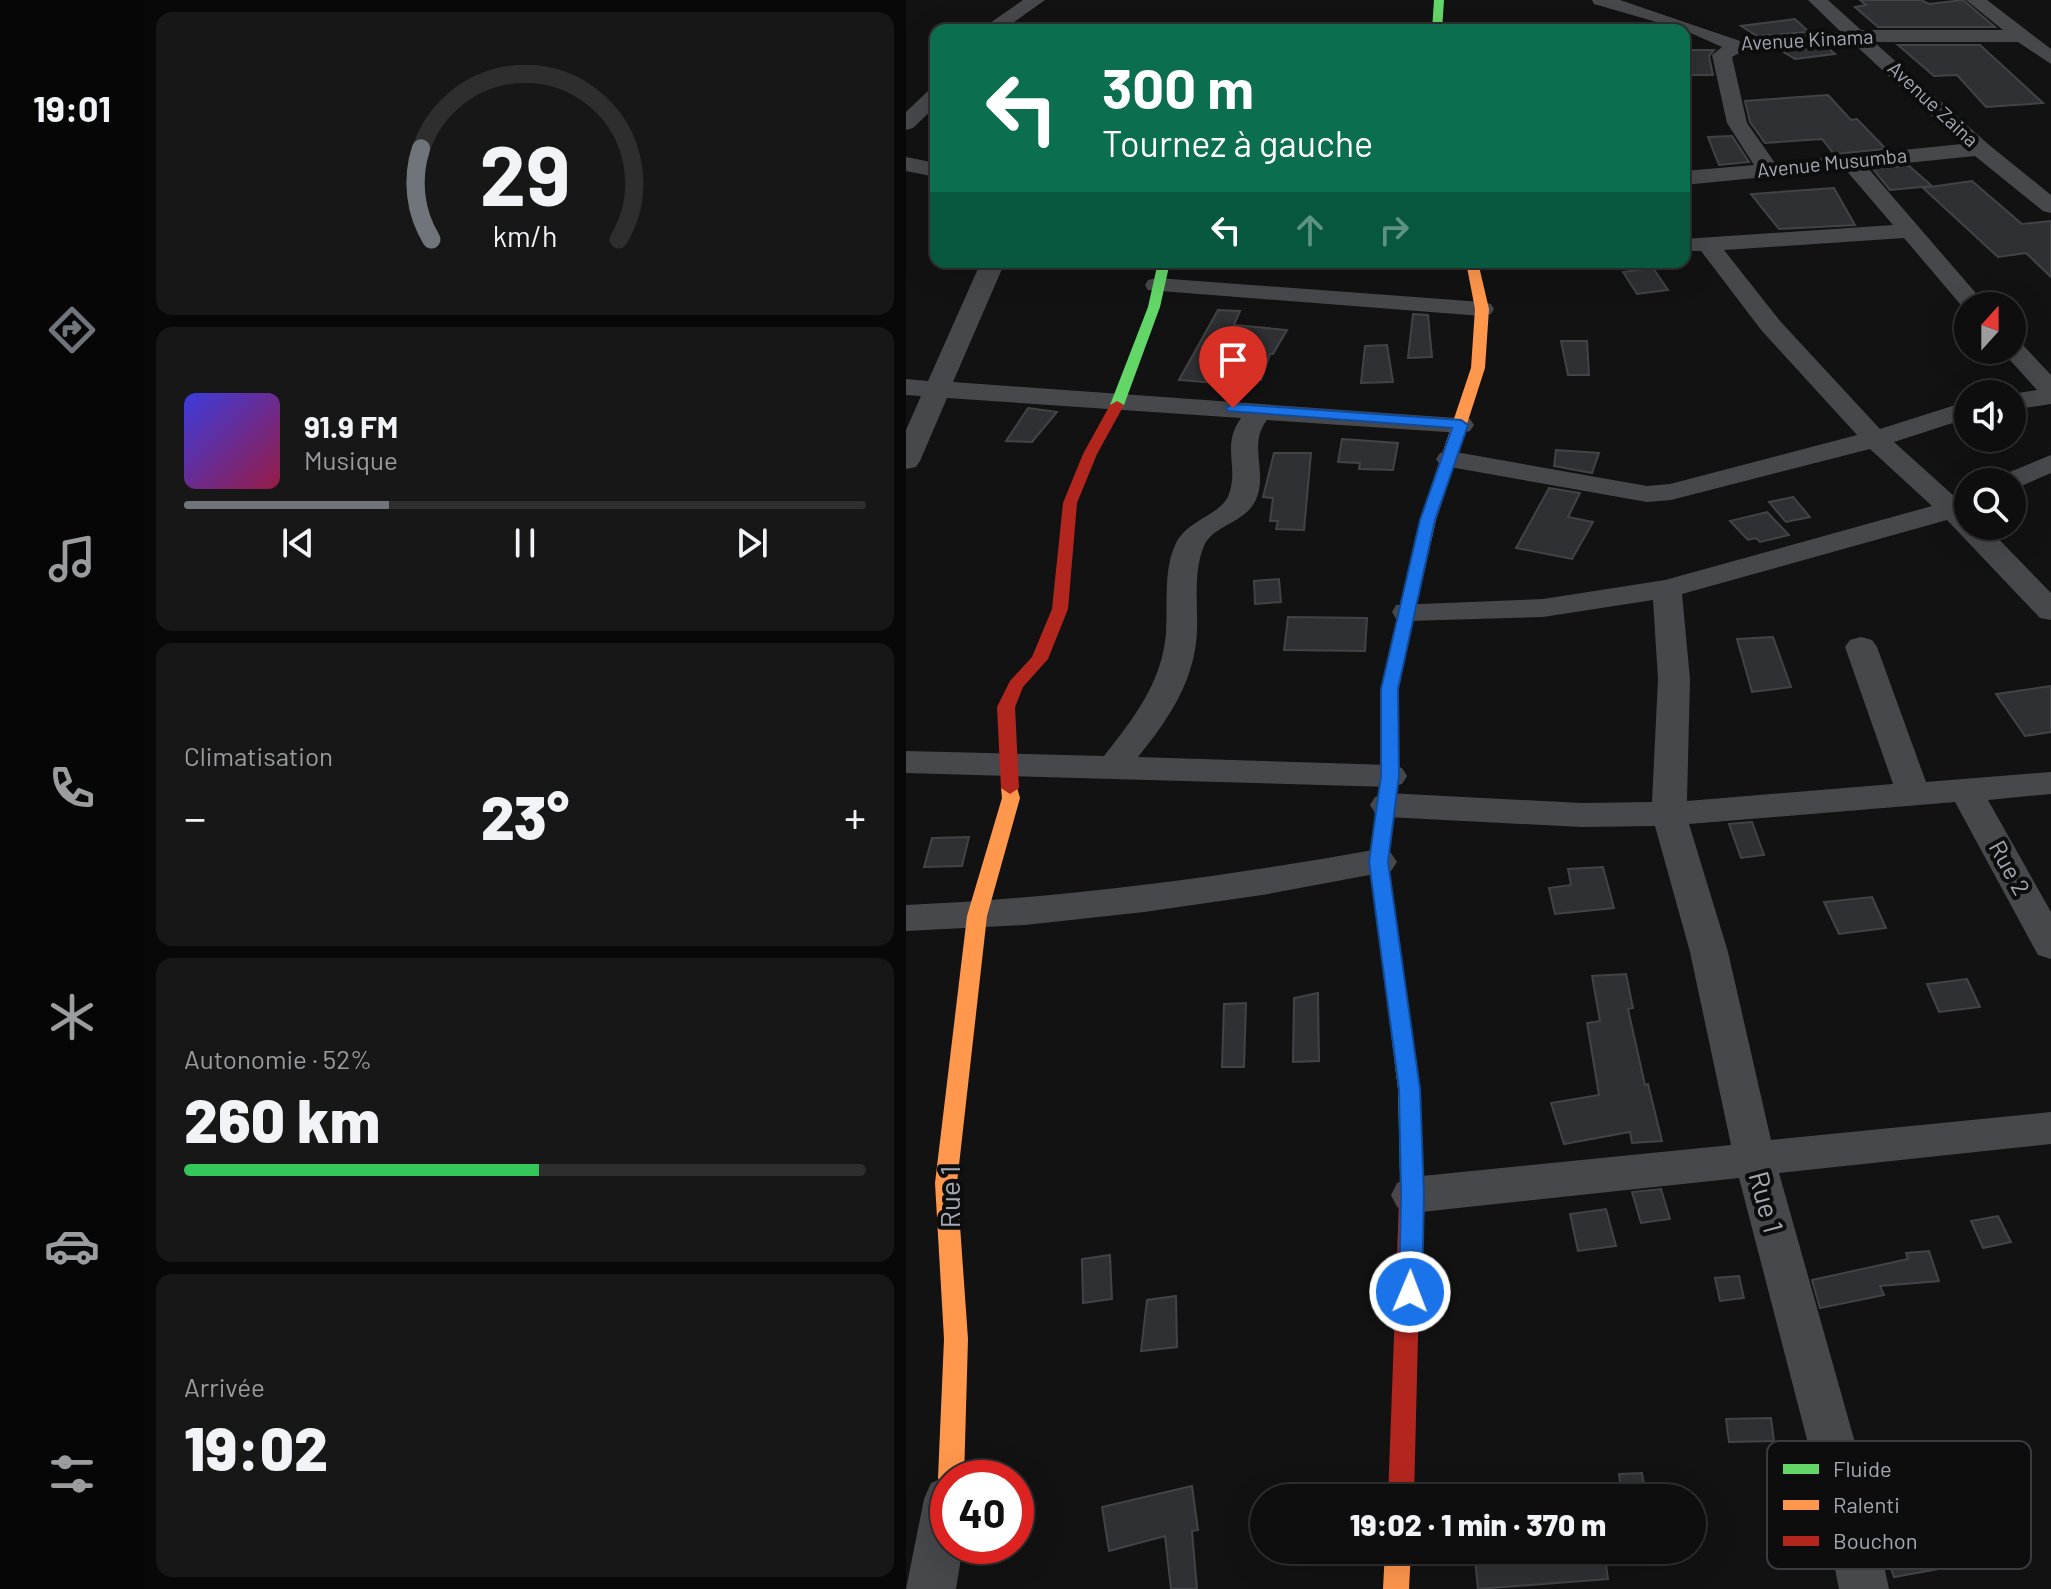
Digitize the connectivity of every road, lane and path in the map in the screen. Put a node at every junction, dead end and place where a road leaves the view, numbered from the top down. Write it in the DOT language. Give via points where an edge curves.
graph roads {
  1 [pos="1036,0"];
  2 [pos="1439,0"];
  3 [pos="1601,0"];
  4 [pos="1817,0"];
  5 [pos="1975,0"];
  6 [pos="999,24"];
  7 [pos="1437,24"];
  8 [pos="1676,24"];
  9 [pos="1690,28"];
  10 [pos="1859,36"];
  11 [pos="2021,36"];
  12 [pos="1737,47"];
  13 [pos="2051,58"];
  14 [pos="930,100"];
  15 [pos="906,124"];
  16 [pos="1980,149"];
  17 [pos="1851,162"];
  18 [pos="906,164"];
  19 [pos="930,169"];
  20 [pos="1768,169"];
  21 [pos="1690,177"];
  22 [pos="2051,206"];
  23 [pos="1908,231"];
  24 [pos="1696,245"];
  25 [pos="990,268"];
  26 [pos="1473,268"];
  27 [pos="1160,274"];
  28 [pos="1962,292"];
  29 [pos="1482,309"];
  30 [pos="2026,363"];
  31 [pos="2048,386"];
  32 [pos="906,387"];
  33 [pos="936,389"];
  34 [pos="2026,396"];
  35 [pos="1120,400"];
  36 [pos="1261,410"];
  37 [pos="1954,414"];
  38 [pos="1461,425"];
  39 [pos="1875,439"];
  40 [pos="1450,459"];
  41 [pos="906,461"];
  42 [pos="2051,463"];
  43 [pos="2026,475"];
  44 [pos="1954,506"];
  45 [pos="1954,518"];
  46 [pos="1987,540"];
  47 [pos="1667,589"];
  48 [pos="2051,611"];
  49 [pos="1407,612"];
  50 [pos="1861,647"];
  51 [pos="906,762"];
  52 [pos="1010,767"];
  53 [pos="1111,770"];
  54 [pos="2051,783"];
  55 [pos="1389,791"];
  56 [pos="1966,791"];
  57 [pos="1914,796"];
  58 [pos="1669,814"];
  59 [pos="1379,862"];
  60 [pos="977,916"];
  61 [pos="906,918"];
  62 [pos="2051,945"];
  63 [pos="2051,1128"];
  64 [pos="1755,1160"];
  65 [pos="1412,1195"];
  66 [pos="1831,1441"];
  67 [pos="952,1460"];
  68 [pos="1402,1484"];
  69 [pos="936,1564"];
  70 [pos="1397,1564"];
  71 [pos="1860,1569"];
  72 [pos="931,1589"];
  73 [pos="1396,1589"];
  74 [pos="1864,1589"];
  1 -- 6 [label="street"];
  2 -- 7 [label="street"];
  3 -- 8 [label="street, Avenue Kinama"];
  4 -- 10 [label="street, Avenue Zaina"];
  5 -- 11 [label="street"];
  9 -- 12 [label="street, Avenue Kinama"];
  10 -- 11 [label="street, Avenue Kinama"];
  10 -- 12 [label="street, Avenue Kinama"];
  10 -- 16 [label="street, Avenue Zaina"];
  11 -- 13 [label="street"];
  12 -- 20 [label="street" via="1722,55 1722,62 1737,123"];
  14 -- 15 [label="street"];
  16 -- 17 [label="street, Avenue Musumba"];
  16 -- 22 [label="street, Avenue Zaina"];
  17 -- 20 [label="street, Avenue Musumba"];
  17 -- 23 [label="street"];
  18 -- 19 [label="street"];
  20 -- 21 [label="street, Avenue Musumba"];
  23 -- 24 [label="street"];
  23 -- 28 [label="street"];
  24 -- 39 [label="street"];
  25 -- 33 [label="street"];
  26 -- 29 [label="street"];
  27 -- 29 [label="street" via="1327,300"];
  27 -- 35 [label="street, Rue 1" via="1154,307"];
  29 -- 38 [label="street" via="1478,368"];
  30 -- 31 [label="street"];
  31 -- 34 [label="street"];
  32 -- 33 [label="street"];
  33 -- 35 [label="street"];
  33 -- 41 [label="street"];
  35 -- 36 [label="street"];
  35 -- 52 [label="street, Rue 1" via="1070,503 1060,609 1040,659 1008,696"];
  36 -- 38 [label="street"];
  36 -- 53 [label="street" via="1241,448 1246,484 1242,500 1196,532 1190,544 1172,679 1157,711"];
  37 -- 39 [label="street"];
  38 -- 40 [label="street"];
  39 -- 40 [label="street" via="1647,494"];
  39 -- 44 [label="street"];
  40 -- 49 [label="street" via="1428,520"];
  42 -- 43 [label="street"];
  45 -- 47 [label="street"];
  46 -- 48 [label="street"];
  47 -- 49 [label="street" via="1543,608"];
  47 -- 58 [label="street, Rue 1" via="1674,679"];
  49 -- 55 [label="street" via="1390,689"];
  50 -- 57 [label="street"];
  51 -- 52 [label="street"];
  52 -- 53 [label="street"];
  52 -- 60 [label="street, Rue 1" via="1011,798"];
  53 -- 55 [label="street"];
  54 -- 56 [label="street"];
  55 -- 58 [label="street" via="1582,815"];
  55 -- 59 [label="street"];
  56 -- 57 [label="street"];
  56 -- 62 [label="street, Rue 2"];
  57 -- 58 [label="street"];
  58 -- 64 [label="street, Rue 1" via="1709,952"];
  59 -- 60 [label="street" via="1226,889"];
  59 -- 65 [label="street" via="1409,1089"];
  60 -- 61 [label="street"];
  60 -- 67 [label="street, Rue 1" via="946,1183 956,1339"];
  63 -- 64 [label="street"];
  64 -- 65 [label="street"];
  64 -- 66 [label="street, Rue 1"];
  65 -- 68 [label="street"];
  69 -- 72 [label="street"];
  70 -- 73 [label="street"];
  71 -- 74 [label="street, Rue 1"];
}
